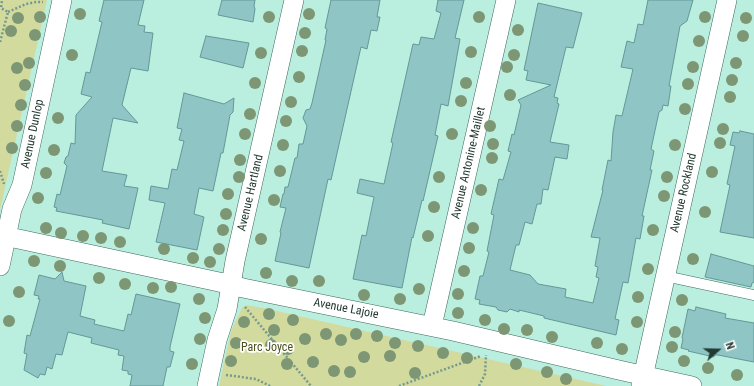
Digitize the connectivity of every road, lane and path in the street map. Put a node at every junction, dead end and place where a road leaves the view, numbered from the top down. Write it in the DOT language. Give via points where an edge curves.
graph roads {
  1 [pos="2,0"];
  2 [pos="294,0"];
  3 [pos="506,0"];
  4 [pos="727,0"];
  5 [pos="55,1"];
  6 [pos="0,8"];
  7 [pos="8,12"];
  8 [pos="0,42"];
  9 [pos="0,171"];
  10 [pos="6,189"];
  11 [pos="3,236"];
  12 [pos="0,266"];
  13 [pos="665,276"];
  14 [pos="232,285"];
  15 [pos="754,295"];
  16 [pos="242,303"];
  17 [pos="432,326"];
  18 [pos="221,374"];
  19 [pos="642,381"];
  20 [pos="207,386"];
  21 [pos="270,386"];
  22 [pos="311,386"];
  23 [pos="399,386"];
  24 [pos="479,386"];
  25 [pos="692,386"];
  1 -- 6 [label="path"];
  2 -- 14 [label="street, Avenue Hartland" via="235,261"];
  3 -- 17 [label="street, Avenue Antonine-Maillet"];
  4 -- 13 [label="street, Avenue Rockland"];
  5 -- 7 [label="path" via="36,2"];
  5 -- 11 [label="street, Avenue Dunlop" via="22,185"];
  6 -- 7 [label="path"];
  7 -- 8 [label="path"];
  9 -- 10 [label="path"];
  11 -- 12 [label="street, Avenue Dunlop"];
  11 -- 14 [label="street, Avenue Lajoie"];
  13 -- 15 [label="lane"];
  13 -- 19 [label="street, Avenue Rockland"];
  14 -- 17 [label="street, Avenue Lajoie"];
  14 -- 20 [label="street, Avenue Hartland"];
  16 -- 22 [label="path"];
  17 -- 19 [label="street, Avenue Lajoie"];
  18 -- 21 [label="path" via="256,379"];
  19 -- 25 [label="street, Avenue Lajoie"];
  23 -- 24 [label="path" via="486,354 485,374"];
}
